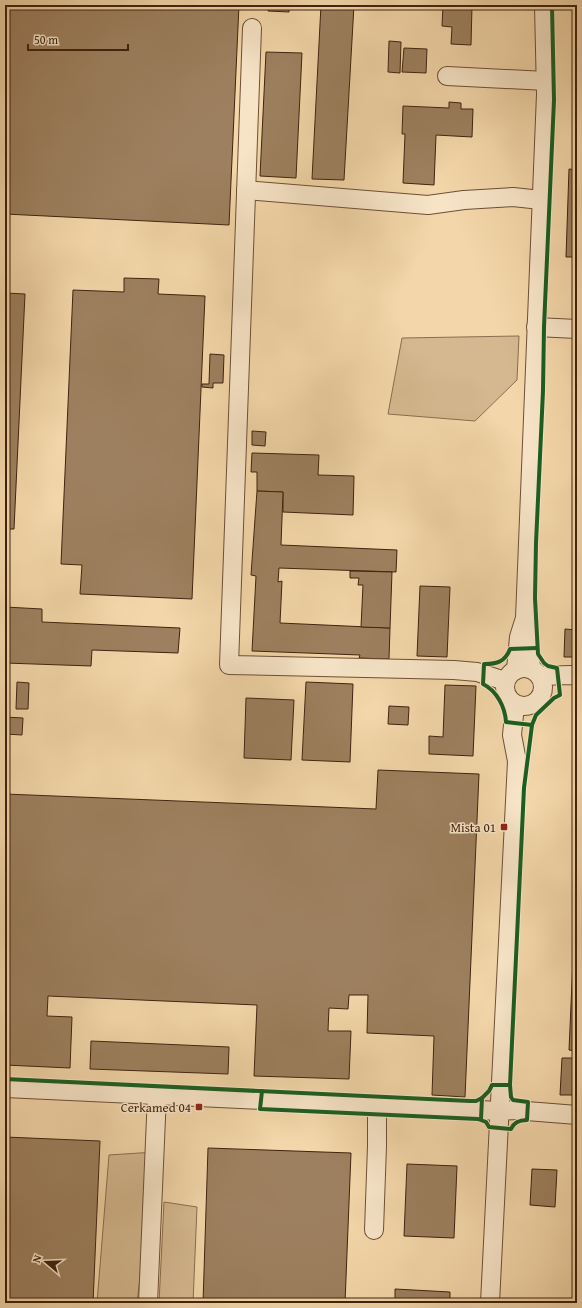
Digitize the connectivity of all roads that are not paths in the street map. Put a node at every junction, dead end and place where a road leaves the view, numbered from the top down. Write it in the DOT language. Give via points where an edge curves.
graph roads {
  1 [pos="544,5"];
  2 [pos="252,28"];
  3 [pos="447,76"];
  4 [pos="546,81"];
  5 [pos="246,190"];
  6 [pos="541,200"];
  7 [pos="536,327"];
  8 [pos="577,329"];
  9 [pos="577,676"];
  10 [pos="527,677"];
  11 [pos="577,681"];
  12 [pos="522,706"];
  13 [pos="5,1088"];
  14 [pos="157,1095"];
  15 [pos="377,1105"];
  16 [pos="500,1111"];
  17 [pos="577,1115"];
  18 [pos="374,1230"];
  19 [pos="148,1303"];
  20 [pos="490,1303"];
  1 -- 4 [label="street"];
  2 -- 5 [label="street"];
  3 -- 4 [label="street"];
  4 -- 6 [label="street"];
  5 -- 6 [label="street" via="428,205 513,197"];
  5 -- 10 [label="street" via="229,665 454,670"];
  6 -- 7 [label="street"];
  7 -- 8 [label="street"];
  7 -- 10 [label="street" via="525,618 518,637"];
  9 -- 10 [label="street"];
  10 -- 11 [label="street" via="570,685"];
  10 -- 12 [label="street" via="538,701"];
  10 -- 12 [label="street" via="504,687 507,698"];
  12 -- 16 [label="street" via="524,737 517,760"];
  13 -- 14 [label="street"];
  14 -- 15 [label="street"];
  14 -- 19 [label="street"];
  15 -- 16 [label="street"];
  15 -- 18 [label="street"];
  16 -- 17 [label="street"];
  16 -- 20 [label="street"];
}
